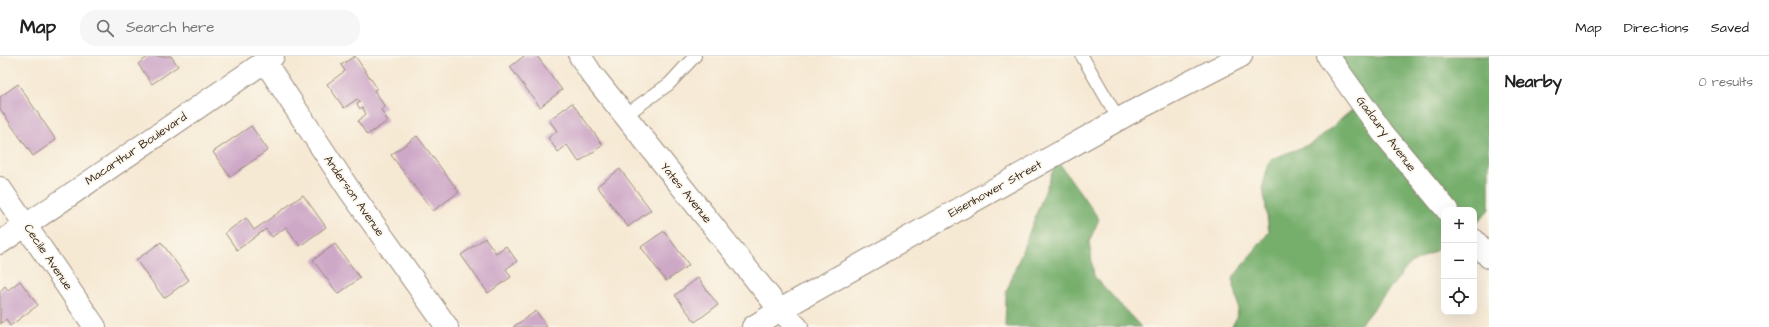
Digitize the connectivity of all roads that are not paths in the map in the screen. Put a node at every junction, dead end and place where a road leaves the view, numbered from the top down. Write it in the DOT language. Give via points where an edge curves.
graph roads {
  1 [pos="580,56"];
  2 [pos="695,56"];
  3 [pos="1082,56"];
  4 [pos="1241,56"];
  5 [pos="1328,56"];
  6 [pos="269,59"];
  7 [pos="624,116"];
  8 [pos="1119,120"];
  9 [pos="0,188"];
  10 [pos="1445,207"];
  11 [pos="26,225"];
  12 [pos="0,243"];
  13 [pos="1477,243"];
  14 [pos="1489,257"];
  15 [pos="780,310"];
  16 [pos="95,327"];
  17 [pos="447,327"];
  18 [pos="753,327"];
  19 [pos="797,327"];
  1 -- 7 [label="street, Yates Avenue"];
  2 -- 7 [label="lane" via="669,84"];
  3 -- 8 [label="lane"];
  4 -- 8 [label="street, Eisenhower Street"];
  5 -- 10 [label="street, Gadoury Avenue" via="1383,133"];
  6 -- 11 [label="street, Macarthur Boulevard"];
  6 -- 17 [label="street, Anderson Avenue" via="348,188"];
  7 -- 15 [label="street, Yates Avenue"];
  8 -- 15 [label="street, Eisenhower Street"];
  9 -- 11 [label="street, Cecile Avenue"];
  11 -- 12 [label="street, Macarthur Boulevard"];
  11 -- 16 [label="street, Cecile Avenue"];
  13 -- 14 [label="street"];
  15 -- 18 [label="street, Eisenhower Street"];
  15 -- 19 [label="street, Yates Avenue"];
}
